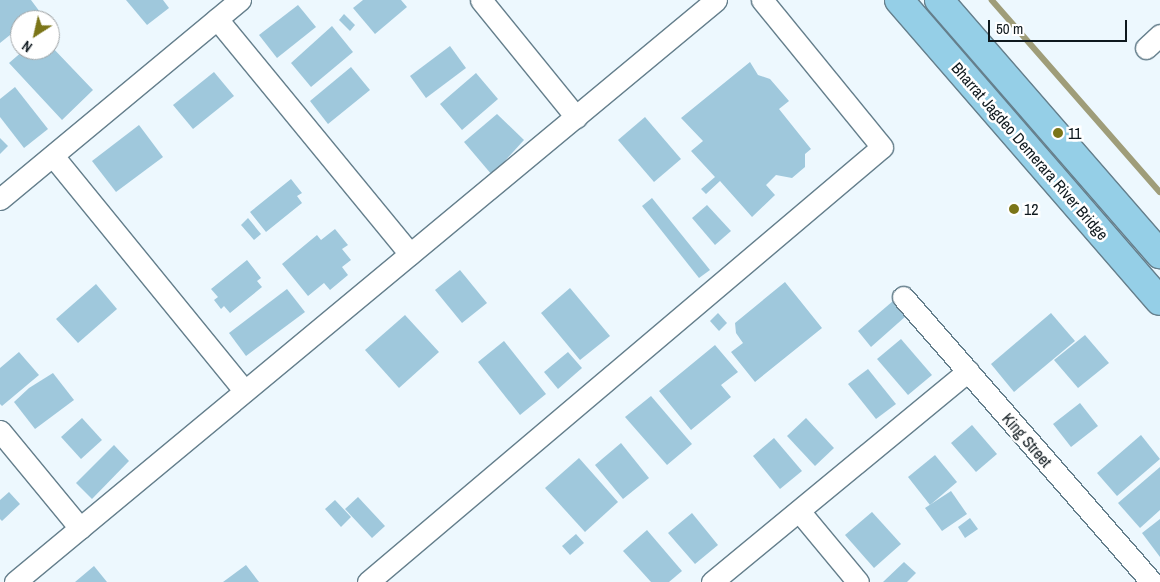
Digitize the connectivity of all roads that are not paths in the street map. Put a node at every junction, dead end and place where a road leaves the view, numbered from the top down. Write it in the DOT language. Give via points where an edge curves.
graph roads {
  1 [pos="240,0"];
  2 [pos="481,0"];
  3 [pos="716,0"];
  4 [pos="762,0"];
  5 [pos="899,0"];
  6 [pos="938,0"];
  7 [pos="217,19"];
  8 [pos="576,116"];
  9 [pos="53,156"];
  10 [pos="0,199"];
  11 [pos="410,254"];
  12 [pos="1160,254"];
  13 [pos="902,297"];
  14 [pos="1160,301"];
  15 [pos="968,371"];
  16 [pos="244,391"];
  17 [pos="0,431"];
  18 [pos="798,511"];
  19 [pos="80,528"];
  20 [pos="15,582"];
  21 [pos="368,582"];
  22 [pos="712,582"];
  23 [pos="858,582"];
  24 [pos="1152,582"];
  1 -- 7 [label="street"];
  2 -- 8 [label="street"];
  3 -- 8 [label="street"];
  4 -- 21 [label="street" via="882,147"];
  5 -- 14 [label="main road, Bharrat Jagdeo Demerara River Bridge"];
  6 -- 12 [label="main road, Bharrat Jagdeo Demerara River Bridge"];
  7 -- 9 [label="street"];
  7 -- 11 [label="street"];
  8 -- 11 [label="street"];
  9 -- 10 [label="street"];
  9 -- 16 [label="street"];
  11 -- 16 [label="street"];
  13 -- 15 [label="street, King Street"];
  15 -- 18 [label="street"];
  15 -- 24 [label="street, King Street"];
  16 -- 19 [label="street"];
  17 -- 19 [label="street"];
  18 -- 22 [label="street"];
  18 -- 23 [label="street"];
  19 -- 20 [label="street"];
}
